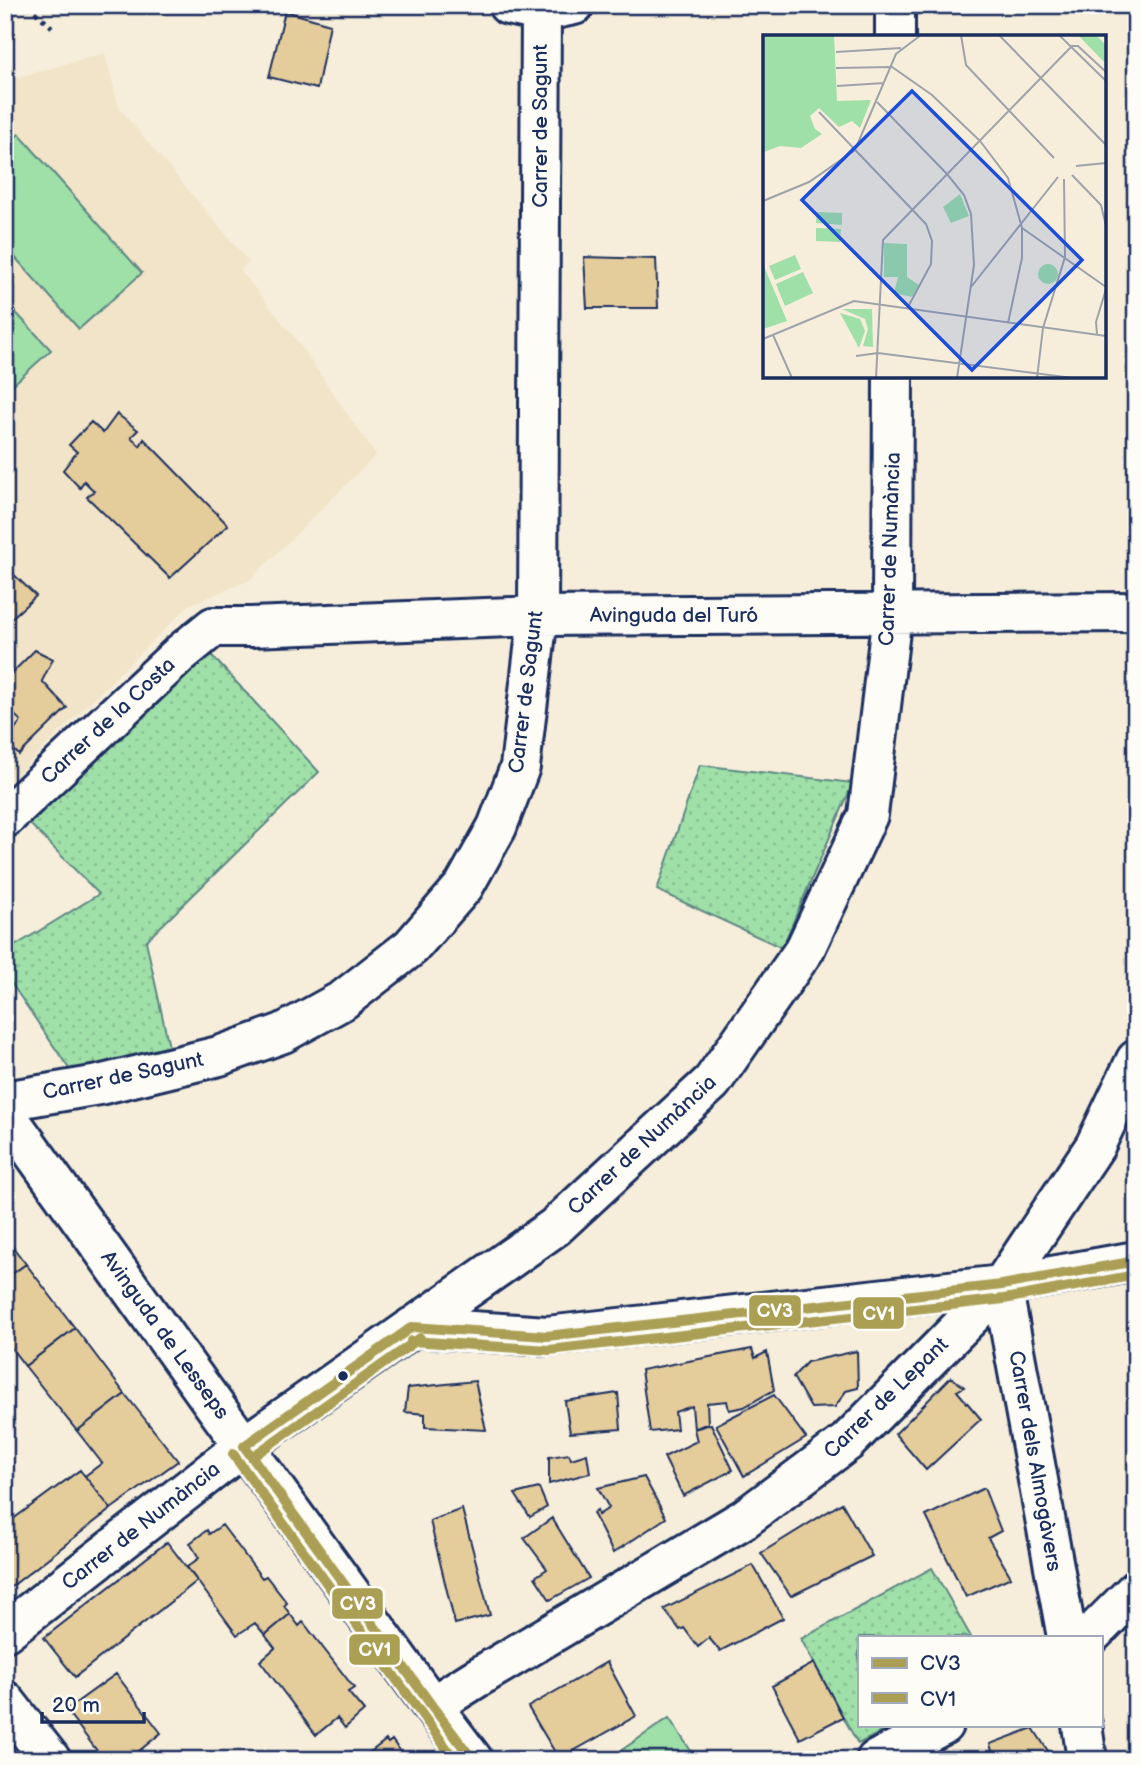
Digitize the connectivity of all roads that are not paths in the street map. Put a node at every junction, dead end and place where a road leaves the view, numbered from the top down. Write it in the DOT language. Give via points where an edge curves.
graph roads {
  1 [pos="895,5"];
  2 [pos="541,7"];
  3 [pos="895,35"];
  4 [pos="893,378"];
  5 [pos="1136,612"];
  6 [pos="892,614"];
  7 [pos="538,616"];
  8 [pos="213,627"];
  9 [pos="5,818"];
  10 [pos="1136,1060"];
  11 [pos="5,1101"];
  12 [pos="5,1113"];
  13 [pos="1136,1261"];
  14 [pos="1002,1285"];
  15 [pos="412,1327"];
  16 [pos="244,1446"];
  17 [pos="1136,1590"];
  18 [pos="5,1632"];
  19 [pos="1067,1636"];
  20 [pos="1091,1636"];
  21 [pos="5,1701"];
  22 [pos="432,1706"];
  23 [pos="941,1726"];
  24 [pos="1082,1726"];
  25 [pos="51,1760"];
  26 [pos="473,1760"];
  27 [pos="876,1760"];
  28 [pos="1087,1760"];
  1 -- 3 [label="street"];
  2 -- 7 [label="street, Carrer de Sagunt"];
  4 -- 6 [label="street, Carrer de Numància"];
  5 -- 6 [label="street, Avinguda del Turó"];
  6 -- 7 [label="street, Avinguda del Turó"];
  6 -- 15 [label="street, Carrer de Numància" via="868,815 805,949 712,1082 555,1227"];
  7 -- 8 [label="street, Avinguda del Turó"];
  7 -- 11 [label="street, Carrer de Sagunt" via="520,767 497,827 464,886 411,947 343,1000 283,1033 195,1062"];
  8 -- 9 [label="street, Carrer de la Costa"];
  10 -- 14 [label="street, Carrer de Lepant" via="1095,1146"];
  12 -- 16 [label="street, Avinguda de Lesseps"];
  13 -- 14 [label="street"];
  14 -- 15 [label="street" via="547,1336"];
  14 -- 19 [label="street, Carrer dels Almogàvers"];
  14 -- 22 [label="street, Carrer de Lepant" via="847,1442 744,1519"];
  15 -- 16 [label="street, Carrer de Numància"];
  16 -- 18 [label="street, Carrer de Numància"];
  16 -- 22 [label="street, Avinguda de Lesseps"];
  17 -- 20 [label="street"];
  21 -- 25 [label="street"];
  22 -- 26 [label="street, Avinguda de Lesseps"];
  23 -- 27 [label="street"];
  24 -- 28 [label="street"];
}
